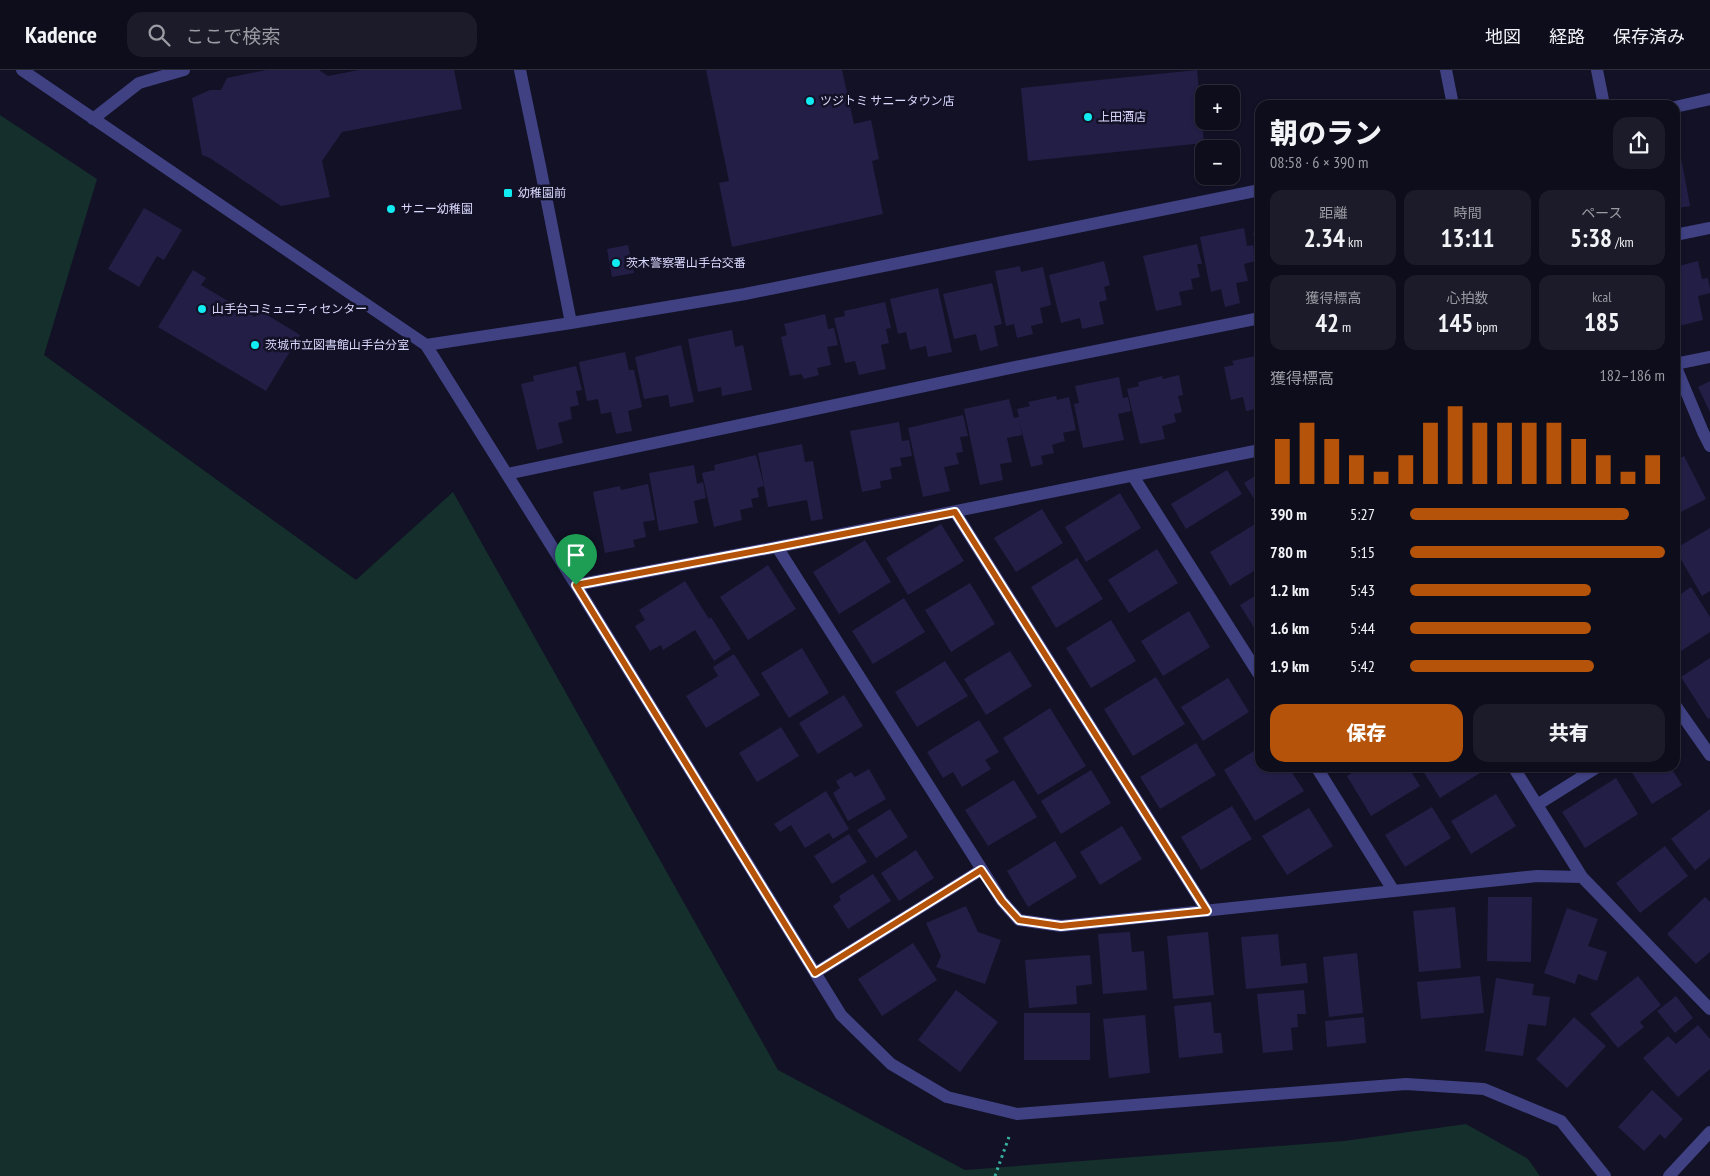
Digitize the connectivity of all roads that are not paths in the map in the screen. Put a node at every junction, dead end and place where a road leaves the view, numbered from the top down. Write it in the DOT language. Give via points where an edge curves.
graph roads {
  1 [pos="22,70"];
  2 [pos="184,70"];
  3 [pos="520,70"];
  4 [pos="1446,70"];
  5 [pos="1597,70"];
  6 [pos="1710,99"];
  7 [pos="1452,100"];
  8 [pos="1603,100"];
  9 [pos="1680,105"];
  10 [pos="93,119"];
  11 [pos="1255,191"];
  12 [pos="1710,228"];
  13 [pos="1680,234"];
  14 [pos="1255,319"];
  15 [pos="571,324"];
  16 [pos="426,345"];
  17 [pos="1710,357"];
  18 [pos="1680,363"];
  19 [pos="1680,377"];
  20 [pos="1710,446"];
  21 [pos="1255,451"];
  22 [pos="507,474"];
  23 [pos="1132,476"];
  24 [pos="955,512"];
  25 [pos="777,547"];
  26 [pos="576,585"];
  27 [pos="1255,668"];
  28 [pos="1680,716"];
  29 [pos="1710,755"];
  30 [pos="1319,772"];
  31 [pos="1516,772"];
  32 [pos="1590,772"];
  33 [pos="1537,805"];
  34 [pos="981,870"];
  35 [pos="1582,877"];
  36 [pos="1393,890"];
  37 [pos="1207,911"];
  38 [pos="815,973"];
  39 [pos="1710,1009"];
  40 [pos="1710,1132"];
  41 [pos="1605,1176"];
  42 [pos="1669,1176"];
  1 -- 10 [label="street"];
  2 -- 10 [label="street" via="139,83"];
  3 -- 15 [label="street"];
  4 -- 7 [label="street"];
  5 -- 8 [label="street"];
  6 -- 9 [label="street"];
  10 -- 16 [label="street"];
  11 -- 15 [label="street" via="754,292"];
  12 -- 13 [label="street"];
  14 -- 22 [label="street"];
  15 -- 16 [label="street"];
  16 -- 22 [label="street"];
  17 -- 18 [label="street"];
  19 -- 20 [label="street"];
  21 -- 23 [label="street"];
  22 -- 26 [label="street"];
  23 -- 24 [label="street"];
  23 -- 27 [label="street"];
  24 -- 25 [label="street"];
  24 -- 37 [label="street"];
  25 -- 26 [label="street"];
  25 -- 34 [label="street"];
  26 -- 38 [label="street"];
  28 -- 29 [label="street"];
  30 -- 36 [label="street"];
  31 -- 33 [label="street"];
  32 -- 33 [label="street"];
  33 -- 35 [label="street"];
  34 -- 37 [label="street" via="1019,920 1061,926"];
  34 -- 38 [label="street"];
  35 -- 36 [label="street" via="1537,876"];
  35 -- 39 [label="street"];
  36 -- 37 [label="street"];
  38 -- 41 [label="street" via="841,1015 891,1064 947,1097 1017,1114 1406,1084 1484,1089 1561,1122"];
  40 -- 42 [label="street"];
}
